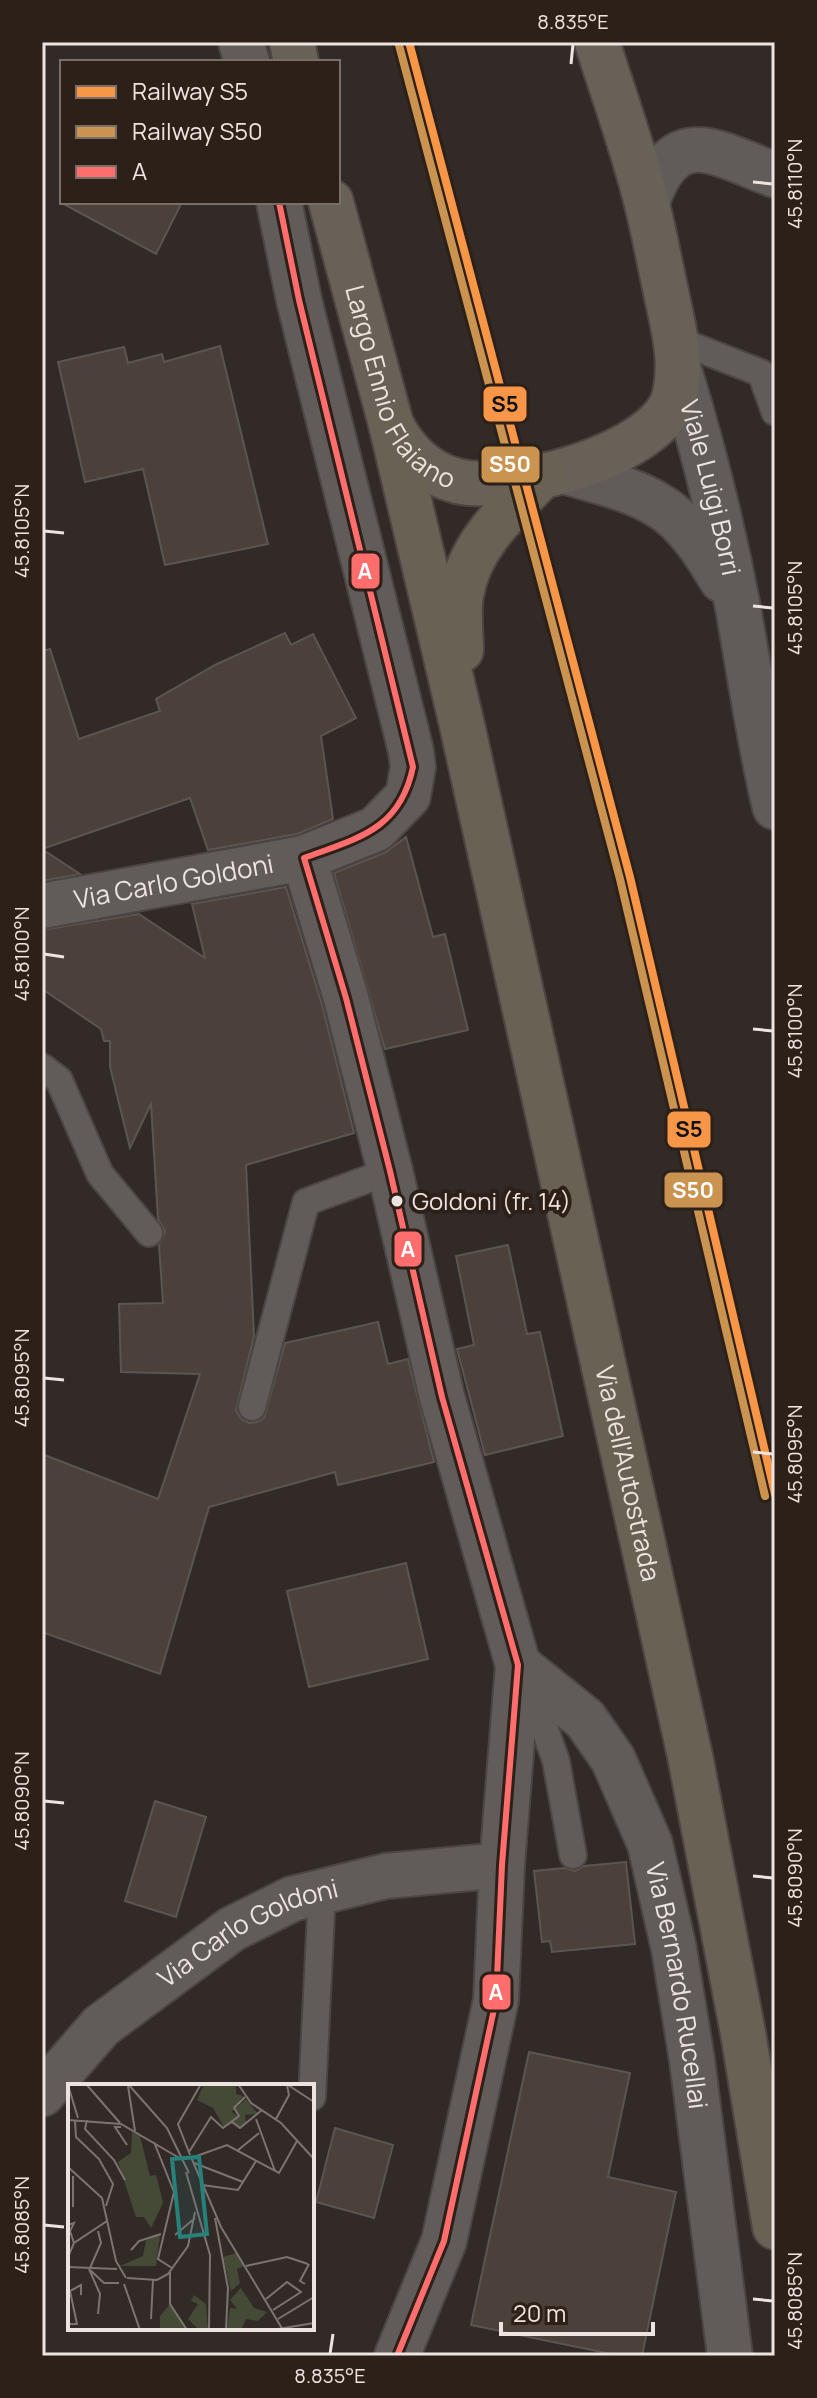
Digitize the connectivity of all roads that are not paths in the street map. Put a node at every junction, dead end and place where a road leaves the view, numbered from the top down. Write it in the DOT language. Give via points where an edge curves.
graph roads {
  1 [pos="597,42"];
  2 [pos="775,175"];
  3 [pos="647,202"];
  4 [pos="279,204"];
  5 [pos="332,204"];
  6 [pos="678,355"];
  7 [pos="775,412"];
  8 [pos="391,424"];
  9 [pos="554,473"];
  10 [pos="737,606"];
  11 [pos="462,725"];
  12 [pos="775,807"];
  13 [pos="304,858"];
  14 [pos="42,906"];
  15 [pos="42,1067"];
  16 [pos="390,1171"];
  17 [pos="149,1233"];
  18 [pos="252,1407"];
  19 [pos="521,1668"];
  20 [pos="573,1855"];
  21 [pos="502,1865"];
  22 [pos="322,1892"];
  23 [pos="313,2084"];
  24 [pos="42,2094"];
  25 [pos="775,2227"];
  26 [pos="397,2356"];
  27 [pos="730,2356"];
  1 -- 3 [label="main road, Largo Ennio Flaiano"];
  2 -- 3 [label="street" via="715,151 688,149 668,160"];
  3 -- 6 [label="main road, Largo Ennio Flaiano"];
  4 -- 13 [label="street, Via Carlo Goldoni" via="413,767 408,796 376,829"];
  5 -- 8 [label="main road, Largo Ennio Flaiano"];
  6 -- 7 [label="lane" via="761,373"];
  6 -- 9 [label="main road, Largo Ennio Flaiano" via="674,399 659,424 612,454"];
  6 -- 10 [label="street, Viale Luigi Borri"];
  8 -- 9 [label="main road, Largo Ennio Flaiano" via="402,447 421,464 460,482"];
  8 -- 11 [label="highway"];
  9 -- 10 [label="street, Viale Luigi Borri" via="658,504 705,551"];
  9 -- 11 [label="highway" via="493,526 467,572 460,597"];
  10 -- 12 [label="street, Viale Luigi Borri"];
  11 -- 25 [label="highway, Via dell'Autostrada" via="690,1756"];
  13 -- 14 [label="street, Via Carlo Goldoni"];
  13 -- 16 [label="street, Via Carlo Goldoni"];
  15 -- 17 [label="lane" via="59,1080 100,1174"];
  16 -- 18 [label="lane" via="306,1202"];
  16 -- 19 [label="street, Via Carlo Goldoni" via="442,1397"];
  19 -- 20 [label="lane" via="556,1761"];
  19 -- 21 [label="street, Via Carlo Goldoni"];
  19 -- 27 [label="street, Via Bernardo Rucellai" via="585,1719 613,1759 650,1844 692,2060"];
  21 -- 22 [label="street, Via Carlo Goldoni" via="386,1876"];
  21 -- 26 [label="street, Via Carlo Goldoni" via="490,2030 444,2241"];
  22 -- 23 [label="lane"];
  22 -- 24 [label="street, Via Carlo Goldoni" via="292,1899 232,1929 101,2026"];
}
